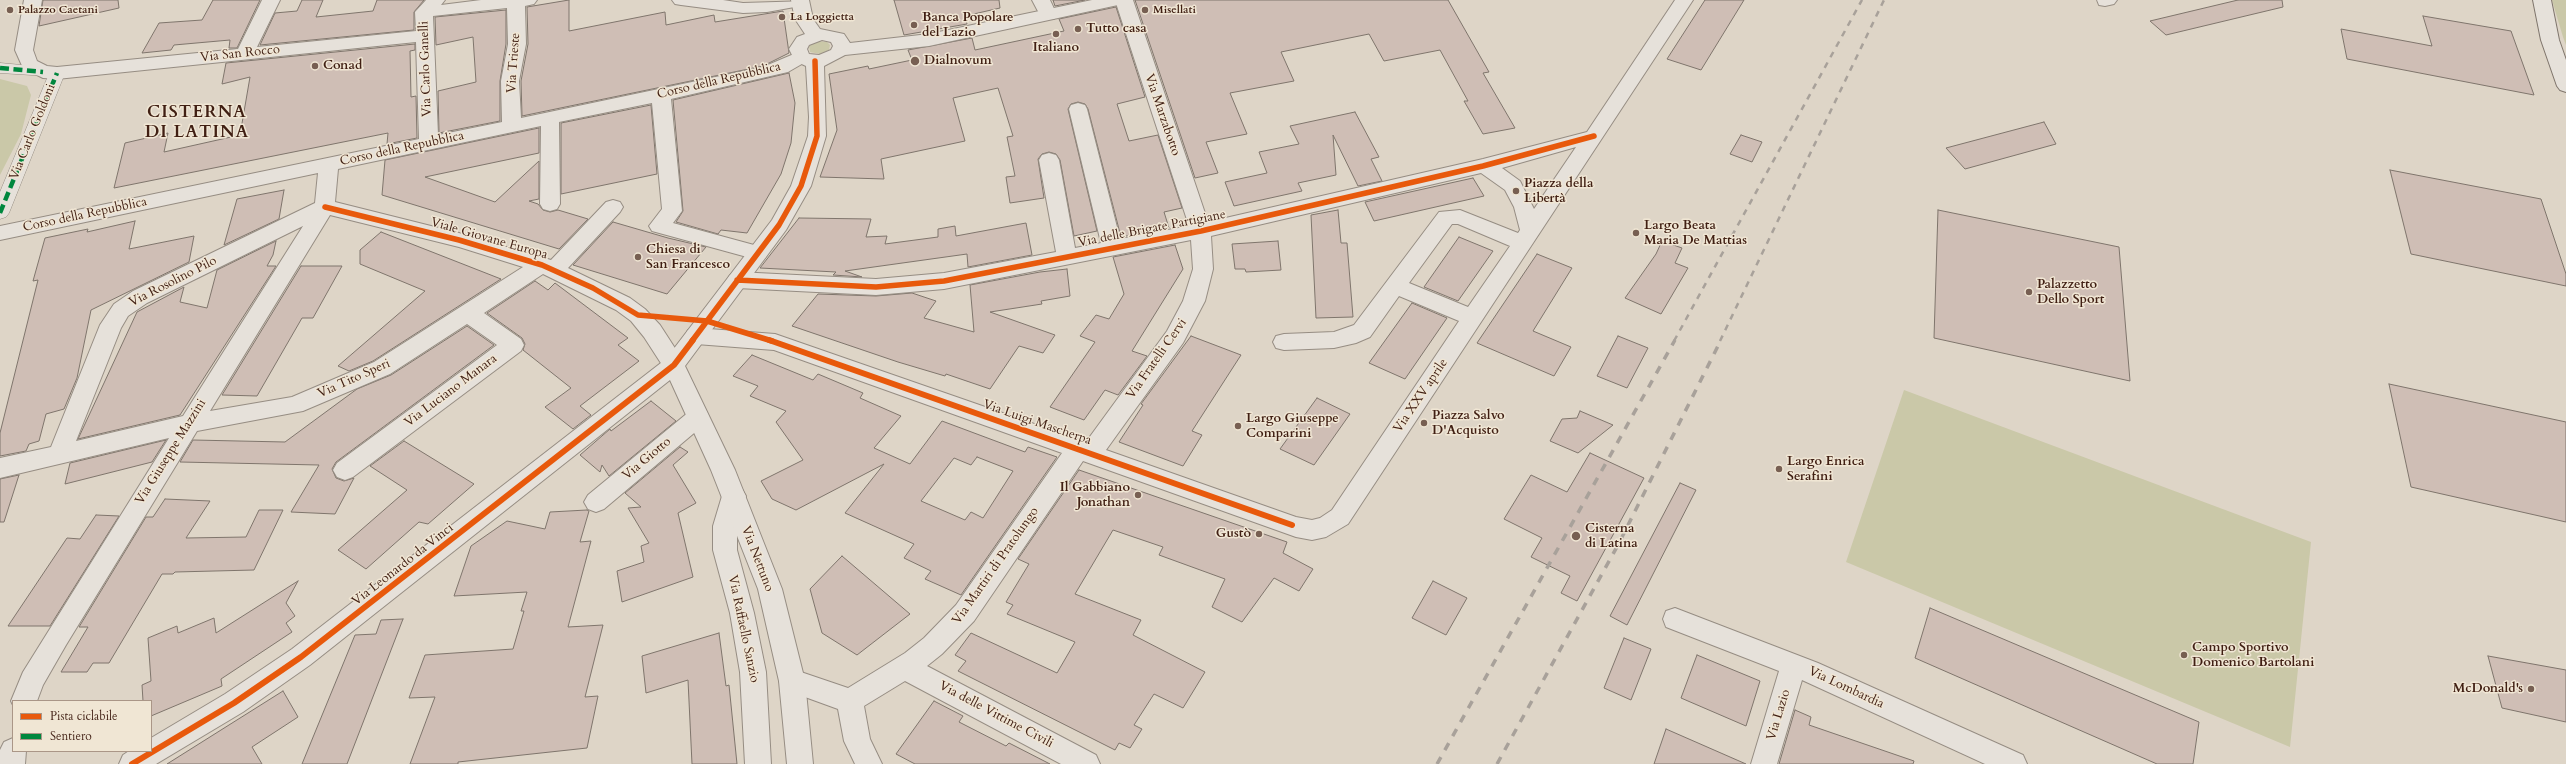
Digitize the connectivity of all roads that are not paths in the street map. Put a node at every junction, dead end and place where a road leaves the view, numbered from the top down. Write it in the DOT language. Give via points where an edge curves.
graph roads {
  1 [pos="33,0"];
  2 [pos="272,0"];
  3 [pos="519,0"];
  4 [pos="681,0"];
  5 [pos="800,0"];
  6 [pos="1118,0"];
  7 [pos="1124,0"];
  8 [pos="1684,0"];
  9 [pos="2542,0"];
  10 [pos="430,6"];
  11 [pos="1044,8"];
  12 [pos="814,35"];
  13 [pos="424,36"];
  14 [pos="840,50"];
  15 [pos="245,54"];
  16 [pos="808,59"];
  17 [pos="0,68"];
  18 [pos="50,73"];
  19 [pos="2566,86"];
  20 [pos="661,95"];
  21 [pos="1078,109"];
  22 [pos="550,118"];
  23 [pos="512,126"];
  24 [pos="1594,136"];
  25 [pos="429,143"];
  26 [pos="1049,160"];
  27 [pos="330,164"];
  28 [pos="1483,166"];
  29 [pos="550,204"];
  30 [pos="613,207"];
  31 [pos="325,208"];
  32 [pos="0,213"];
  33 [pos="1201,231"];
  34 [pos="0,233"];
  35 [pos="1527,237"];
  36 [pos="1112,248"];
  37 [pos="758,253"];
  38 [pos="1067,257"];
  39 [pos="548,268"];
  40 [pos="737,280"];
  41 [pos="1395,286"];
  42 [pos="468,313"];
  43 [pos="1473,318"];
  44 [pos="696,336"];
  45 [pos="1284,342"];
  46 [pos="674,365"];
  47 [pos="698,417"];
  48 [pos="188,424"];
  49 [pos="1084,452"];
  50 [pos="59,455"];
  51 [pos="0,468"];
  52 [pos="345,470"];
  53 [pos="734,496"];
  54 [pos="596,502"];
  55 [pos="1292,525"];
  56 [pos="1675,619"];
  57 [pos="1794,665"];
  58 [pos="904,667"];
  59 [pos="792,681"];
  60 [pos="24,700"];
  61 [pos="850,700"];
  62 [pos="13,752"];
  63 [pos="12,764"];
  64 [pos="132,764"];
  65 [pos="758,764"];
  66 [pos="800,764"];
  67 [pos="869,764"];
  68 [pos="1087,764"];
  69 [pos="1764,764"];
  70 [pos="2014,764"];
  1 -- 18 [label="street" via="24,50 29,64"];
  2 -- 15 [label="street"];
  3 -- 10 [label="street"];
  3 -- 23 [label="street, Via Trieste" via="517,44 510,81"];
  4 -- 5 [label="street" via="743,8 774,6"];
  5 -- 12 [label="street" via="804,19"];
  6 -- 11 [label="street"];
  7 -- 33 [label="street, Via Marzabotto"];
  8 -- 24 [label="street"];
  9 -- 19 [label="street" via="2550,40"];
  10 -- 13 [label="street, Via Carlo Ganelli"];
  11 -- 14 [label="street" via="929,40"];
  12 -- 14 [label="street" via="834,35 841,42"];
  12 -- 16 [label="street, Via Leonardo da Vinci" via="798,49"];
  13 -- 15 [label="street, Via San Rocco"];
  13 -- 25 [label="street, Via Carlo Ganelli"];
  14 -- 16 [label="street, Corso della Repubblica" via="833,57"];
  15 -- 18 [label="street, Via San Rocco"];
  16 -- 20 [label="street, Corso della Repubblica" via="774,71"];
  16 -- 37 [label="street, Via Leonardo da Vinci" via="818,117 812,157 791,207"];
  17 -- 18 [label="street"];
  18 -- 32 [label="street, Via Carlo Goldoni"];
  20 -- 22 [label="street, Corso della Repubblica"];
  20 -- 37 [label="street" via="672,211 659,226"];
  21 -- 36 [label="street"];
  22 -- 23 [label="street, Corso della Repubblica"];
  22 -- 29 [label="street"];
  23 -- 25 [label="street, Corso della Repubblica"];
  24 -- 28 [label="street"];
  24 -- 35 [label="street"];
  25 -- 27 [label="street, Corso della Repubblica"];
  26 -- 38 [label="street"];
  27 -- 31 [label="street"];
  27 -- 34 [label="street, Corso della Repubblica"];
  28 -- 33 [label="street, Via delle Brigate Partigiane"];
  28 -- 35 [label="street" via="1513,186 1524,207"];
  30 -- 39 [label="street, Via Tito Speri"];
  31 -- 39 [label="street, Viale Giovane Europa" via="459,240"];
  31 -- 48 [label="street, Via Giuseppe Mazzini"];
  31 -- 50 [label="street, Via Rosolino Pilo" via="140,297 121,310 111,325"];
  33 -- 36 [label="street, Via delle Brigate Partigiane"];
  33 -- 49 [label="street, Via Fratelli Cervi" via="1204,252 1202,274 1198,293 1187,316 1169,345"];
  35 -- 41 [label="street" via="1460,217 1446,217"];
  35 -- 43 [label="street, Via XXV aprile"];
  36 -- 38 [label="street, Via delle Brigate Partigiane"];
  37 -- 40 [label="street, Via Leonardo da Vinci"];
  38 -- 40 [label="street, Via delle Brigate Partigiane" via="910,285 876,287"];
  39 -- 42 [label="street, Via Tito Speri"];
  39 -- 46 [label="street, Viale Giovane Europa" via="594,288 633,311 652,332"];
  40 -- 44 [label="street, Via Leonardo da Vinci"];
  41 -- 43 [label="street"];
  41 -- 45 [label="street" via="1371,321 1357,334 1334,340"];
  42 -- 48 [label="street, Via Tito Speri" via="382,368 295,405"];
  42 -- 52 [label="street, Via Luciano Manara" via="513,345"];
  43 -- 55 [label="street, Via XXV aprile" via="1340,517 1332,525 1319,529"];
  44 -- 46 [label="street, Via Leonardo da Vinci"];
  44 -- 49 [label="street, Via Luigi Mascherpa" via="775,342"];
  46 -- 47 [label="street, Via Nettuno"];
  46 -- 64 [label="street, Via Leonardo da Vinci" via="302,657 234,703"];
  47 -- 53 [label="street, Via Nettuno"];
  47 -- 54 [label="street, Via Giotto"];
  48 -- 50 [label="street, Via Tito Speri"];
  48 -- 60 [label="street, Via Giuseppe Mazzini" via="48,651"];
  49 -- 55 [label="street, Via Luigi Mascherpa"];
  49 -- 58 [label="street, Via Martiri di Pratolungo" via="965,613 933,646"];
  50 -- 51 [label="street, Via Tito Speri"];
  53 -- 59 [label="street, Via Nettuno" via="770,589"];
  53 -- 65 [label="street, Via Raffaello Sanzio" via="725,526 725,550 742,614 753,672"];
  56 -- 57 [label="street, Via Lombardia"];
  57 -- 69 [label="street, Via Lazio"];
  57 -- 70 [label="street, Via Lombardia"];
  58 -- 61 [label="street, Via Martiri di Pratolungo"];
  58 -- 68 [label="street, Via delle Vittime Civili"];
  59 -- 61 [label="street"];
  59 -- 66 [label="street, Via Nettuno"];
  61 -- 67 [label="street" via="857,740"];
  62 -- 63 [label="street"];
}
